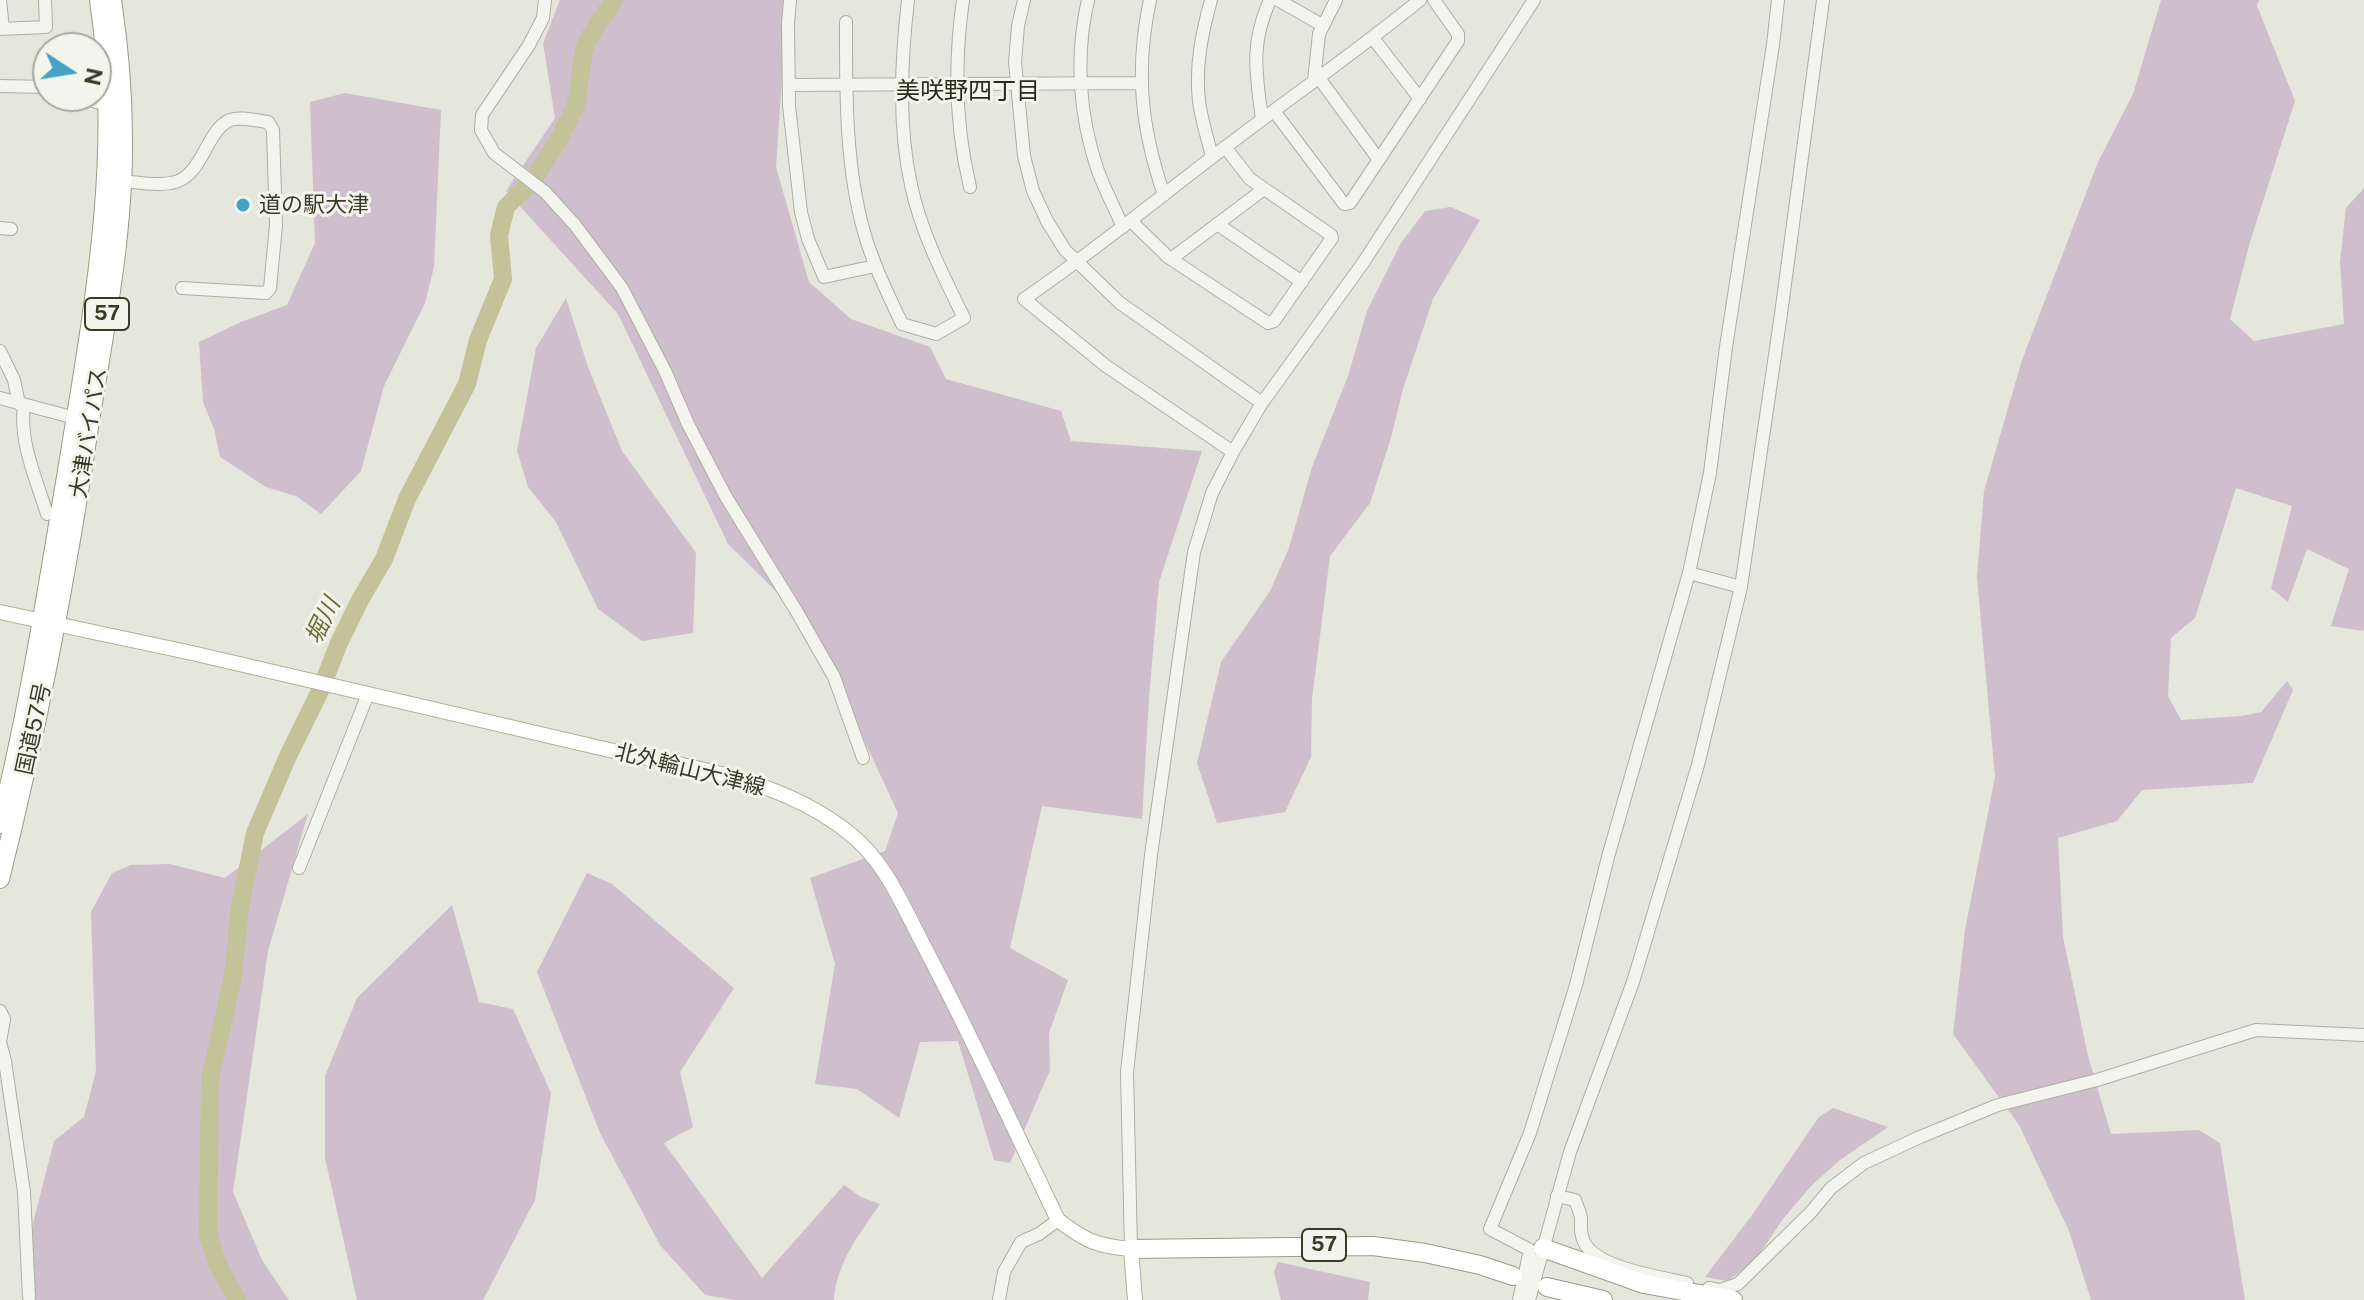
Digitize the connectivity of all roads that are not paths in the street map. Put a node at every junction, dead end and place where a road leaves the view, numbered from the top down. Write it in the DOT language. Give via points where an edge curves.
graph roads {
  1 [pos="0,0"];
  2 [pos="45,0"];
  3 [pos="99,0"];
  4 [pos="112,0"];
  5 [pos="545,0"];
  6 [pos="790,0"];
  7 [pos="908,0"];
  8 [pos="963,0"];
  9 [pos="1024,0"];
  10 [pos="1088,0"];
  11 [pos="1150,0"];
  12 [pos="1211,0"];
  13 [pos="1270,0"];
  14 [pos="1278,0"];
  15 [pos="1336,0"];
  16 [pos="1420,0"];
  17 [pos="1434,0"];
  18 [pos="1534,0"];
  19 [pos="1778,0"];
  20 [pos="1823,0"];
  21 [pos="846,22"];
  22 [pos="1322,25"];
  23 [pos="2,29"];
  24 [pos="104,32"];
  25 [pos="1373,38"];
  26 [pos="1317,80"];
  27 [pos="1017,83"];
  28 [pos="1081,83"];
  29 [pos="1141,83"];
  30 [pos="957,84"];
  31 [pos="789,85"];
  32 [pos="902,85"];
  33 [pos="0,86"];
  34 [pos="846,86"];
  35 [pos="32,87"];
  36 [pos="1420,99"];
  37 [pos="1274,111"];
  38 [pos="109,112"];
  39 [pos="1262,119"];
  40 [pos="1225,147"];
  41 [pos="1212,157"];
  42 [pos="1379,160"];
  43 [pos="121,181"];
  44 [pos="970,187"];
  45 [pos="1264,189"];
  46 [pos="1164,195"];
  47 [pos="1127,224"];
  48 [pos="1217,224"];
  49 [pos="1171,259"];
  50 [pos="1078,263"];
  51 [pos="875,266"];
  52 [pos="1302,282"];
  53 [pos="182,288"];
  54 [pos="0,351"];
  55 [pos="0,398"];
  56 [pos="1262,403"];
  57 [pos="21,404"];
  58 [pos="83,420"];
  59 [pos="1233,452"];
  60 [pos="47,514"];
  61 [pos="1689,573"];
  62 [pos="1741,587"];
  63 [pos="0,612"];
  64 [pos="48,623"];
  65 [pos="368,694"];
  66 [pos="863,758"];
  67 [pos="4,789"];
  68 [pos="0,824"];
  69 [pos="299,868"];
  70 [pos="0,879"];
  71 [pos="0,1011"];
  72 [pos="2364,1035"];
  73 [pos="1557,1196"];
  74 [pos="1058,1220"];
  75 [pos="1543,1248"];
  76 [pos="1131,1249"];
  77 [pos="1513,1276"];
  78 [pos="1547,1287"];
  79 [pos="29,1297"];
  80 [pos="999,1300"];
  81 [pos="1135,1300"];
  82 [pos="1519,1300"];
  83 [pos="1529,1300"];
  84 [pos="1603,1300"];
  85 [pos="1733,1300"];
  1 -- 23 [label="street"];
  2 -- 23 [label="street" via="46,27"];
  3 -- 24 [label="highway, 大津バイパス / 57"];
  4 -- 43 [label="highway, 大津バイパス / 57" via="120,55"];
  5 -- 66 [label="street" via="543,18 482,115 481,130 494,153 545,192 622,288 726,497 834,677"];
  6 -- 31 [label="street"];
  7 -- 32 [label="street"];
  8 -- 30 [label="street"];
  9 -- 27 [label="street"];
  10 -- 28 [label="street"];
  11 -- 29 [label="street"];
  12 -- 41 [label="street" via="1198,68 1199,103"];
  13 -- 39 [label="street" via="1255,56"];
  14 -- 22 [label="street"];
  15 -- 22 [label="street"];
  16 -- 25 [label="street"];
  17 -- 36 [label="street" via="1459,37"];
  18 -- 56 [label="street" via="1363,263"];
  19 -- 61 [label="street" via="1710,473"];
  20 -- 62 [label="street"];
  21 -- 34 [label="street"];
  22 -- 26 [label="street"];
  25 -- 26 [label="street"];
  25 -- 36 [label="street"];
  26 -- 37 [label="street"];
  26 -- 42 [label="street"];
  27 -- 28 [label="street"];
  27 -- 30 [label="street"];
  27 -- 50 [label="street" via="1033,191 1065,250"];
  28 -- 29 [label="street"];
  28 -- 47 [label="street" via="1098,170"];
  29 -- 46 [label="street" via="1151,157"];
  30 -- 32 [label="street"];
  30 -- 44 [label="street" via="962,156"];
  31 -- 34 [label="street"];
  31 -- 51 [label="street" via="801,212 824,277"];
  32 -- 34 [label="street"];
  32 -- 51 [label="street" via="912,189 937,262 964,318 936,334 902,324"];
  33 -- 35 [label="street"];
  34 -- 51 [label="street" via="854,185"];
  36 -- 42 [label="street"];
  37 -- 39 [label="street"];
  37 -- 42 [label="street" via="1344,204 1352,201"];
  38 -- 58 [label="highway, 大津バイパス / 57" via="107,182"];
  39 -- 40 [label="street"];
  40 -- 41 [label="street"];
  40 -- 45 [label="street"];
  41 -- 46 [label="street"];
  43 -- 53 [label="street" via="171,184 183,179 229,121 268,122 273,130 276,225 270,288 266,293"];
  43 -- 58 [label="highway, 大津バイパス / 57" via="112,282"];
  45 -- 48 [label="street"];
  45 -- 52 [label="street" via="1331,235"];
  46 -- 47 [label="street"];
  47 -- 49 [label="street"];
  47 -- 50 [label="street"];
  48 -- 49 [label="street"];
  48 -- 52 [label="street"];
  49 -- 52 [label="street" via="1268,323"];
  50 -- 56 [label="street" via="1120,303"];
  50 -- 59 [label="street" via="1024,299 1106,366"];
  54 -- 57 [label="street"];
  55 -- 57 [label="street"];
  56 -- 59 [label="street"];
  57 -- 58 [label="street"];
  57 -- 60 [label="street" via="26,448"];
  58 -- 64 [label="highway, 大津バイパス / 57" via="74,527"];
  59 -- 76 [label="street" via="1212,493 1194,552 1151,855 1127,1072"];
  61 -- 62 [label="street"];
  61 -- 82 [label="street" via="1576,985 1530,1133 1490,1229 1530,1250"];
  62 -- 73 [label="street" via="1698,765 1633,982"];
  63 -- 64 [label="main road, 北外輪山大津線"];
  64 -- 65 [label="main road, 北外輪山大津線"];
  64 -- 67 [label="highway, 国道57号 / 57"];
  64 -- 70 [label="highway, 国道57号 / 57" via="19,802"];
  65 -- 69 [label="street"];
  65 -- 74 [label="main road, 北外輪山大津線" via="709,770 784,794 848,832 886,873"];
  67 -- 68 [label="highway, 国道57号 / 57"];
  71 -- 79 [label="street" via="0,1042 24,1192"];
  72 -- 73 [label="street" via="2256,1030 1998,1105 1864,1163 1831,1188 1752,1272 1720,1290 1599,1259 1579,1231 1575,1200"];
  73 -- 75 [label="street"];
  74 -- 76 [label="main road" via="1103,1247"];
  74 -- 80 [label="street" via="1021,1242 1004,1272"];
  75 -- 83 [label="street"];
  75 -- 85 [label="highway" via="1644,1284"];
  76 -- 77 [label="highway, 57" via="1373,1246 1425,1253"];
  76 -- 81 [label="main road"];
  78 -- 84 [label="highway"];
}
